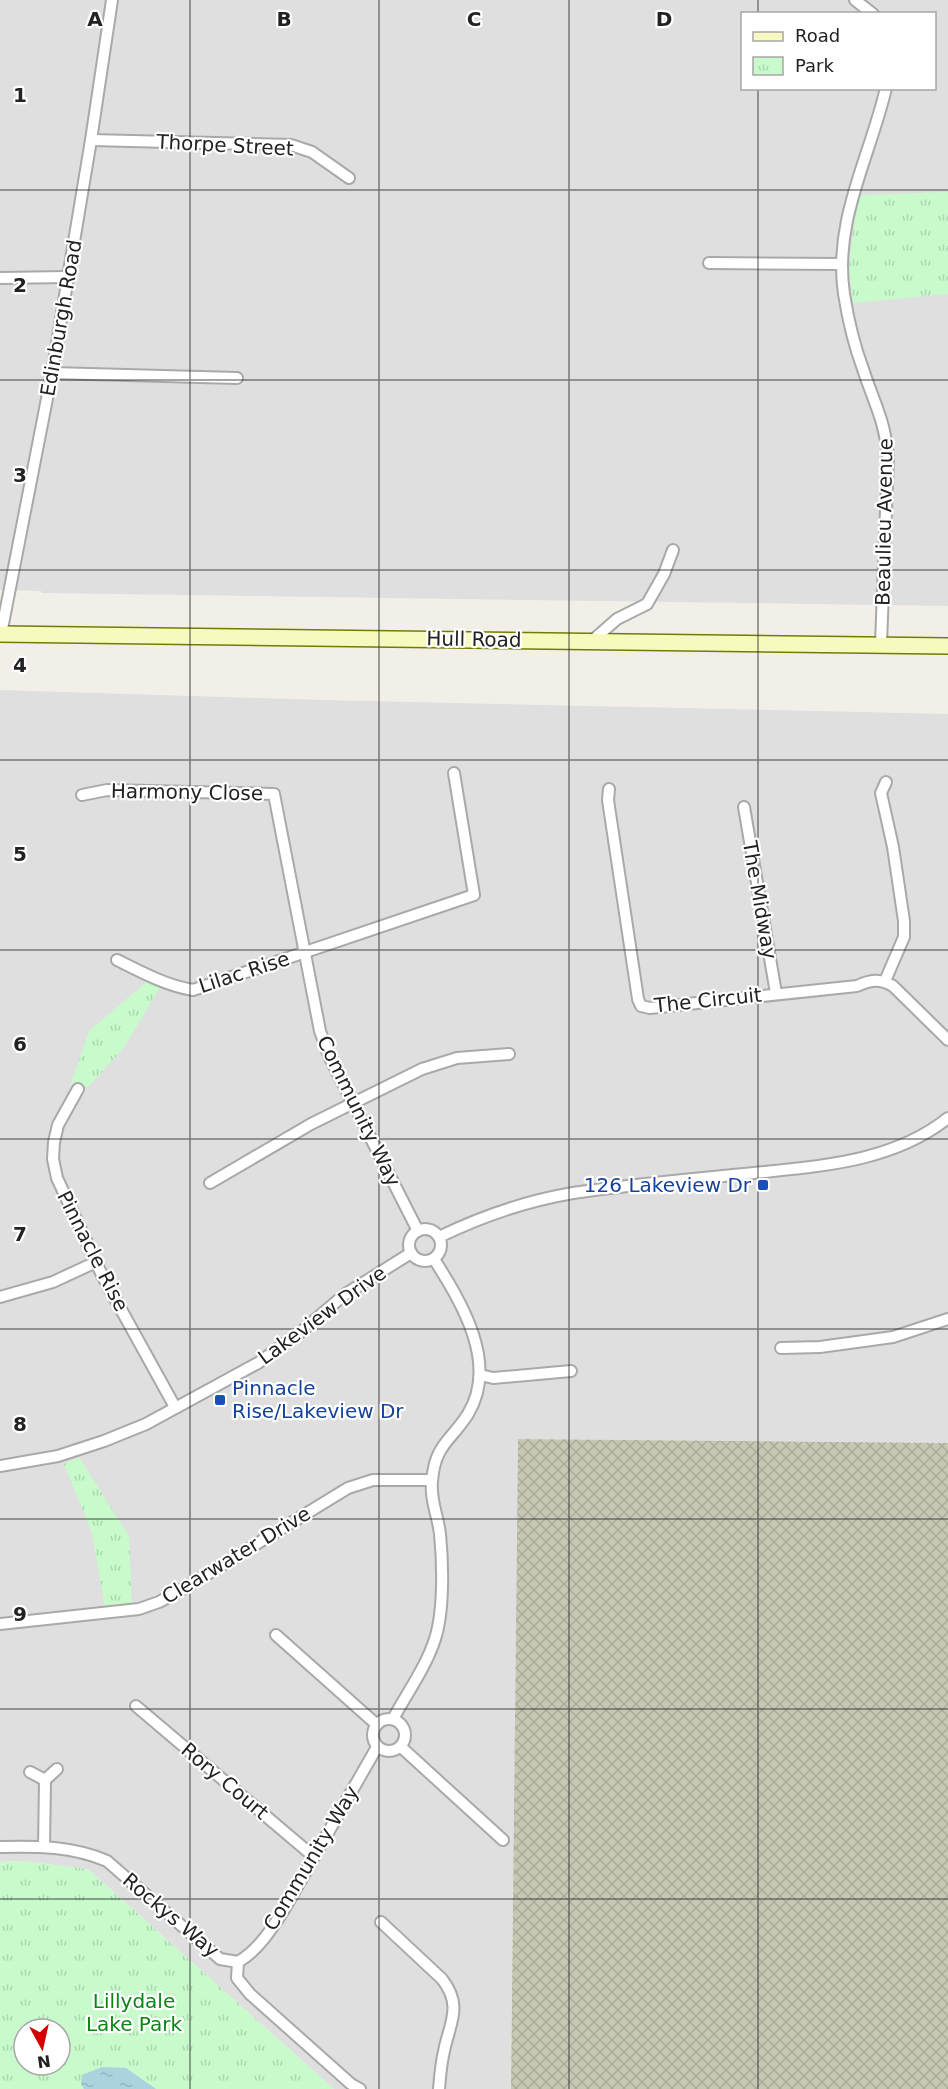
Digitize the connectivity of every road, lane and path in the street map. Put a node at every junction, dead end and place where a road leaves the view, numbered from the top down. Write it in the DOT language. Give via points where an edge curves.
graph roads {
  1 [pos="112,0"];
  2 [pos="855,0"];
  3 [pos="870,12"];
  4 [pos="885,90"];
  5 [pos="91,140"];
  6 [pos="349,178"];
  7 [pos="709,263"];
  8 [pos="842,264"];
  9 [pos="68,277"];
  10 [pos="0,278"];
  11 [pos="52,373"];
  12 [pos="237,378"];
  13 [pos="673,550"];
  14 [pos="1,634"];
  15 [pos="593,640"];
  16 [pos="881,644"];
  17 [pos="948,646"];
  18 [pos="454,773"];
  19 [pos="886,782"];
  20 [pos="609,789"];
  21 [pos="82,795"];
  22 [pos="744,807"];
  23 [pos="305,952"];
  24 [pos="117,960"];
  25 [pos="885,981"];
  26 [pos="776,993"];
  27 [pos="948,1040"];
  28 [pos="509,1054"];
  29 [pos="78,1089"];
  30 [pos="353,1103"];
  31 [pos="948,1118"];
  32 [pos="210,1183"];
  33 [pos="418,1231"];
  34 [pos="439,1237"];
  35 [pos="411,1253"];
  36 [pos="434,1259"];
  37 [pos="96,1262"];
  38 [pos="0,1297"];
  39 [pos="948,1319"];
  40 [pos="781,1348"];
  41 [pos="571,1371"];
  42 [pos="480,1375"];
  43 [pos="176,1407"];
  44 [pos="0,1466"];
  45 [pos="432,1480"];
  46 [pos="0,1624"];
  47 [pos="276,1635"];
  48 [pos="136,1706"];
  49 [pos="393,1719"];
  50 [pos="376,1724"];
  51 [pos="377,1747"];
  52 [pos="401,1747"];
  53 [pos="57,1769"];
  54 [pos="30,1772"];
  55 [pos="45,1780"];
  56 [pos="503,1840"];
  57 [pos="44,1846"];
  58 [pos="0,1847"];
  59 [pos="314,1856"];
  60 [pos="381,1922"];
  61 [pos="238,1962"];
  62 [pos="360,2089"];
  63 [pos="440,2089"];
  1 -- 5 [label="street, Edinburgh Road"];
  2 -- 3 [label="street"];
  4 -- 8 [label="street, Beaulieu Avenue" via="851,197"];
  5 -- 6 [label="street, Thorpe Street" via="291,145 312,152"];
  5 -- 9 [label="street, Edinburgh Road"];
  7 -- 8 [label="street"];
  8 -- 16 [label="street, Beaulieu Avenue" via="854,342 886,434"];
  9 -- 10 [label="street"];
  9 -- 11 [label="street, Edinburgh Road"];
  11 -- 12 [label="street"];
  11 -- 14 [label="street, Edinburgh Road"];
  13 -- 15 [label="street" via="646,604 617,619"];
  14 -- 15 [label="main road, Hull Road"];
  15 -- 16 [label="main road, Hull Road"];
  16 -- 17 [label="main road, Hull Road"];
  18 -- 23 [label="street, Lilac Rise" via="474,895"];
  19 -- 25 [label="street" via="881,793 893,848 904,937"];
  20 -- 26 [label="street, The Circuit" via="641,1006"];
  21 -- 23 [label="street, Harmony Close" via="107,790 274,794"];
  22 -- 26 [label="street, The Midway"];
  23 -- 24 [label="street, Lilac Rise" via="193,990"];
  23 -- 30 [label="street, Community Way" via="320,1031"];
  25 -- 26 [label="street, The Circuit"];
  25 -- 27 [label="street"];
  28 -- 30 [label="street" via="457,1058 422,1069"];
  29 -- 37 [label="street, Pinnacle Rise" via="58,1125 53,1159 65,1199"];
  30 -- 32 [label="street"];
  30 -- 33 [label="street, Community Way"];
  31 -- 34 [label="street" via="878,1155 812,1167 572,1194 496,1213"];
  33 -- 34 [label="street" via="429,1229"];
  33 -- 35 [label="street" via="410,1239"];
  34 -- 36 [label="street" via="441,1249"];
  35 -- 36 [label="street" via="422,1261"];
  35 -- 43 [label="street, Lakeview Drive" via="344,1295 258,1363"];
  36 -- 42 [label="street" via="460,1301 478,1353"];
  37 -- 38 [label="street" via="53,1282"];
  37 -- 43 [label="street, Pinnacle Rise"];
  39 -- 40 [label="street" via="893,1337"];
  41 -- 42 [label="street" via="493,1378"];
  42 -- 45 [label="street" via="474,1403 438,1453"];
  43 -- 44 [label="street, Lakeview Drive" via="104,1441 58,1456"];
  45 -- 46 [label="street, Clearwater Drive" via="373,1480 348,1488 178,1592 139,1609"];
  45 -- 49 [label="street" via="440,1535 439,1619 429,1654"];
  47 -- 50 [label="street"];
  48 -- 59 [label="street, Rory Court"];
  49 -- 50 [label="street"];
  49 -- 52 [label="street" via="402,1725 405,1736"];
  50 -- 51 [label="street" via="372,1732"];
  51 -- 52 [label="street" via="393,1751"];
  51 -- 59 [label="street, Community Way"];
  52 -- 56 [label="street"];
  53 -- 55 [label="street"];
  54 -- 55 [label="street"];
  55 -- 57 [label="street"];
  57 -- 58 [label="street, Rockys Way"];
  57 -- 61 [label="street, Rockys Way" via="89,1853 107,1861 220,1959"];
  59 -- 61 [label="street, Community Way" via="274,1925"];
  60 -- 63 [label="street" via="451,1990 454,2015 442,2059"];
  61 -- 62 [label="street, Rockys Way" via="237,1978 250,1994"];
}
